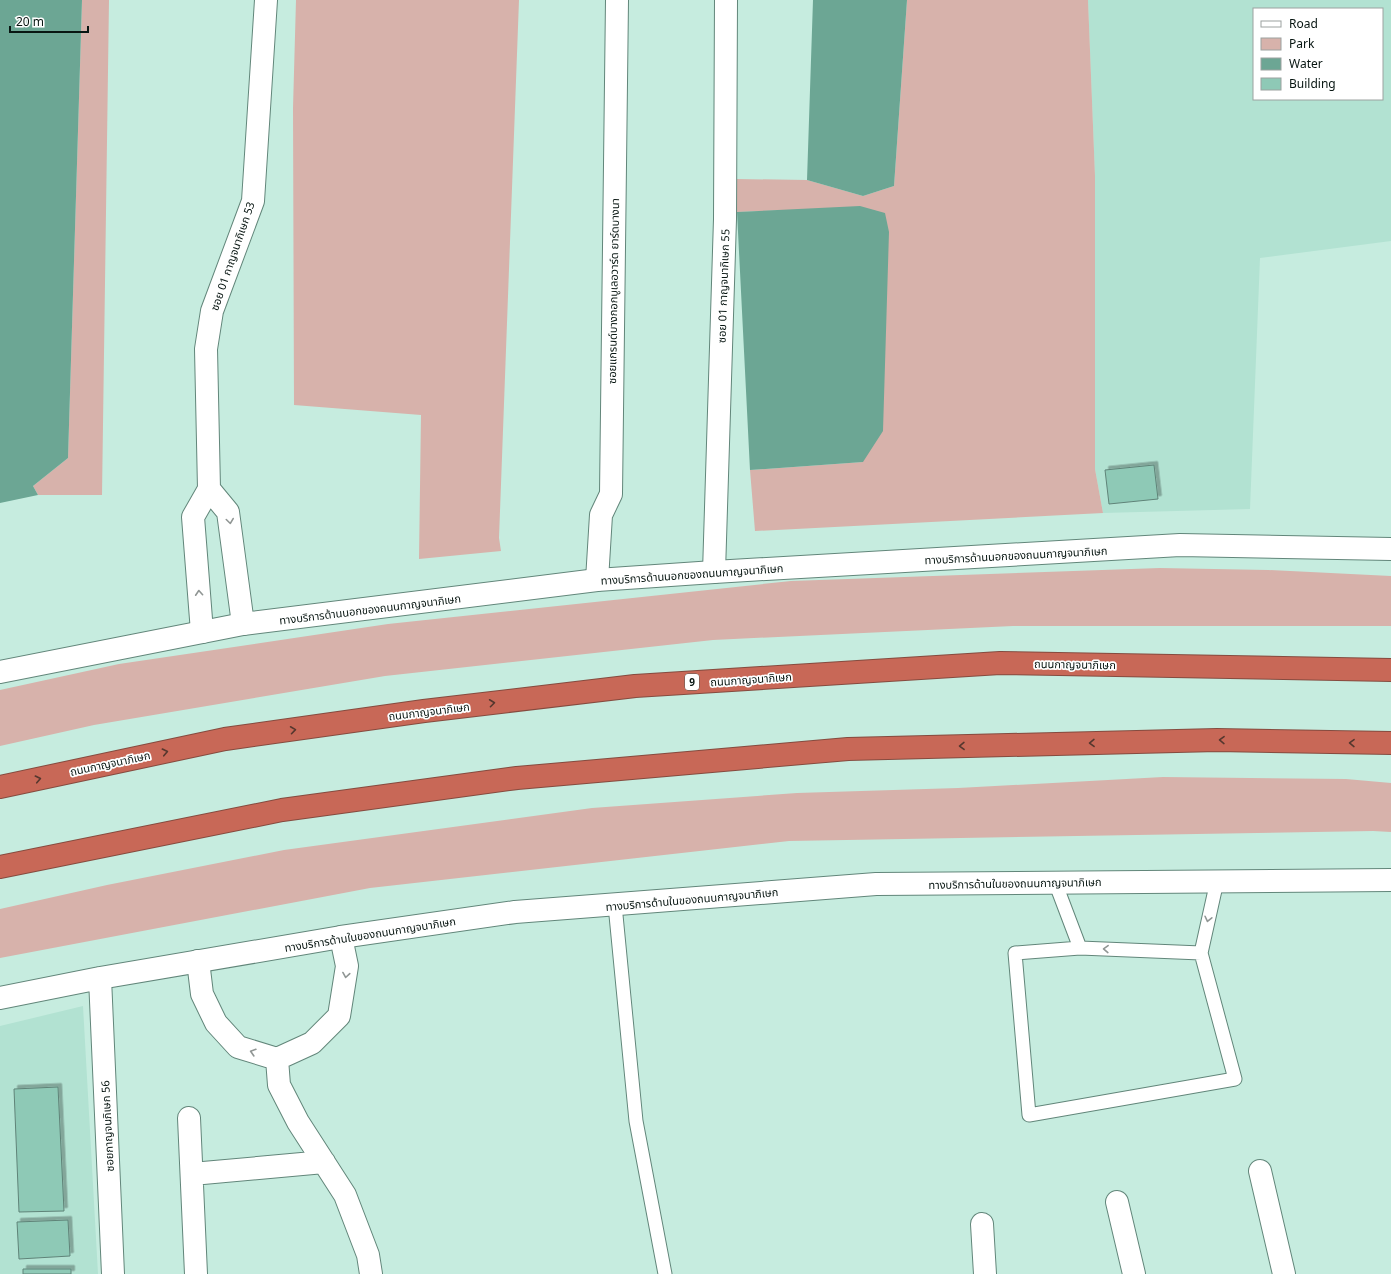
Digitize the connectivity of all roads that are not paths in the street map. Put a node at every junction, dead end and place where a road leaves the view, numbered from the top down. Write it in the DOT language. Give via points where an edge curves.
graph roads {
  1 [pos="266,0"];
  2 [pos="617,0"];
  3 [pos="726,0"];
  4 [pos="209,489"];
  5 [pos="1391,550"];
  6 [pos="714,572"];
  7 [pos="597,580"];
  8 [pos="243,624"];
  9 [pos="202,632"];
  10 [pos="1391,670"];
  11 [pos="0,672"];
  12 [pos="1391,743"];
  13 [pos="0,787"];
  14 [pos="0,867"];
  15 [pos="1391,880"];
  16 [pos="1217,881"];
  17 [pos="1055,882"];
  18 [pos="615,905"];
  19 [pos="341,937"];
  20 [pos="1080,948"];
  21 [pos="1201,953"];
  22 [pos="198,961"];
  23 [pos="100,978"];
  24 [pos="0,998"];
  25 [pos="277,1059"];
  26 [pos="189,1118"];
  27 [pos="324,1162"];
  28 [pos="1260,1171"];
  29 [pos="192,1174"];
  30 [pos="1117,1202"];
  31 [pos="982,1224"];
  32 [pos="113,1274"];
  33 [pos="196,1274"];
  34 [pos="371,1274"];
  35 [pos="665,1274"];
  36 [pos="985,1274"];
  37 [pos="1134,1274"];
  38 [pos="1284,1274"];
  1 -- 4 [label="main road, ซอย 01 กาญจนากิเษก 53" via="253,201 212,311 206,349"];
  2 -- 7 [label="main road, ซอยแกรนด์บางกอกบูเลอวาร์ด ยาร์ดบางนา" via="611,494 601,515"];
  3 -- 6 [label="main road, ซอย 01 กาญจนากิเษก 55" via="725,219"];
  4 -- 8 [label="main road, one-way" via="228,512"];
  9 -- 4 [label="main road, one-way" via="193,517"];
  5 -- 6 [label="main road, ทางบริการด้านนอกของถนนกาญจนาภิเษก" via="1180,545"];
  6 -- 7 [label="main road, ทางบริการด้านนอกของถนนกาญจนาภิเษก"];
  7 -- 8 [label="main road, ทางบริการด้านนอกของถนนกาญจนาภิเษก"];
  8 -- 9 [label="main road, ทางบริการด้านนอกของถนนกาญจนาภิเษก"];
  9 -- 11 [label="main road, ทางบริการด้านนอกของถนนกาญจนาภิเษก"];
  13 -- 10 [label="highway, ถนนกาญจนาภิเษก / 9, one-way" via="225,739 635,686 1000,663"];
  12 -- 14 [label="highway, one-way" via="1217,740 848,749 541,776 282,810"];
  15 -- 16 [label="main road, ทางบริการด้านในของถนนกาญจนาภิเษก"];
  16 -- 17 [label="main road, ทางบริการด้านในของถนนกาญจนาภิเษก"];
  16 -- 21 [label="lane, one-way"];
  17 -- 18 [label="main road, ทางบริการด้านในของถนนกาญจนาภิเษก" via="876,884"];
  17 -- 20 [label="lane"];
  18 -- 19 [label="main road, ทางบริการด้านในของถนนกาญจนาภิเษก" via="515,912"];
  18 -- 35 [label="lane" via="636,1121"];
  19 -- 22 [label="main road, ทางบริการด้านในของถนนกาญจนาภิเษก"];
  19 -- 25 [label="main road, one-way" via="347,966 339,1016 312,1043"];
  21 -- 20 [label="lane, one-way"];
  20 -- 21 [label="lane" via="1015,953 1028,1115 1235,1080"];
  22 -- 23 [label="main road, ทางบริการด้านในของถนนกาญจนาภิเษก"];
  25 -- 22 [label="main road, one-way" via="238,1047 216,1023 202,994"];
  23 -- 24 [label="main road, ทางบริการด้านในของถนนกาญจนาภิเษก"];
  23 -- 32 [label="main road, ซอยกาญจนภิเษก 56"];
  25 -- 27 [label="main road" via="279,1085 298,1122"];
  26 -- 29 [label="main road"];
  27 -- 29 [label="main road"];
  27 -- 34 [label="main road" via="345,1195 368,1255"];
  28 -- 38 [label="main road"];
  29 -- 33 [label="main road"];
  30 -- 37 [label="main road"];
  31 -- 36 [label="main road"];
}
